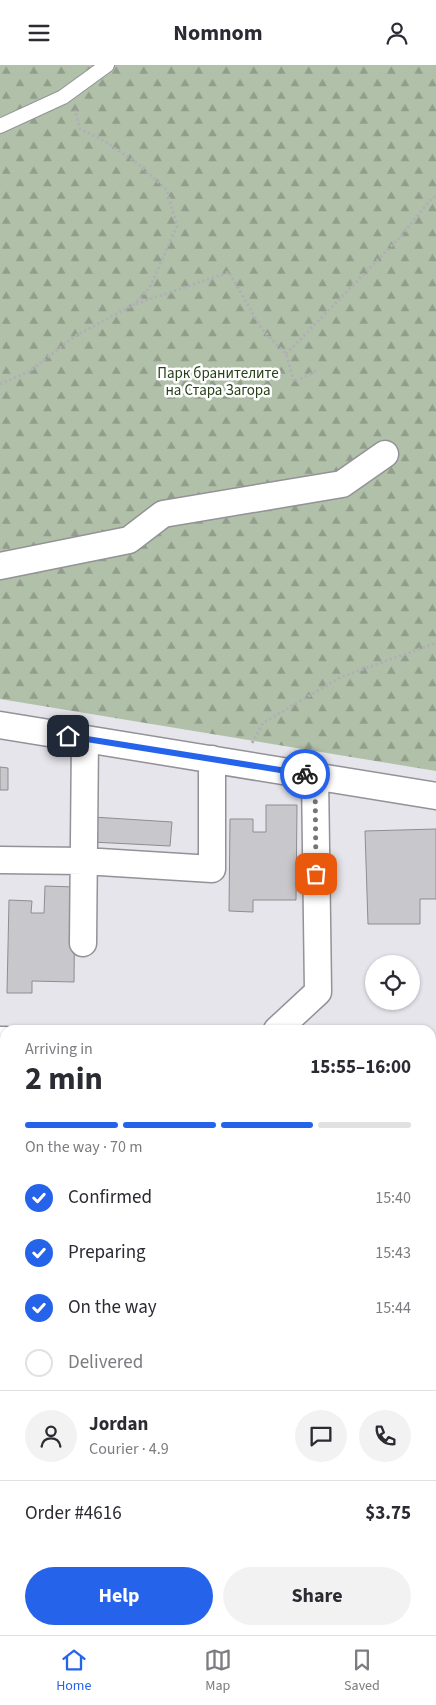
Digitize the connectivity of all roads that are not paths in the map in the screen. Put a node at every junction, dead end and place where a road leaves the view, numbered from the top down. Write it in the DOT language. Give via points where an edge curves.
graph roads {
  1 [pos="107,65"];
  2 [pos="0,126"];
  3 [pos="385,455"];
  4 [pos="0,566"];
  5 [pos="0,725"];
  6 [pos="85,739"];
  7 [pos="212,759"];
  8 [pos="315,776"];
  9 [pos="436,795"];
  10 [pos="0,860"];
  11 [pos="84,861"];
  12 [pos="83,943"];
  13 [pos="283,1025"];
  1 -- 2 [label="lane" via="63,97"];
  3 -- 4 [label="street" via="342,484 163,514 129,539"];
  5 -- 6 [label="street"];
  6 -- 7 [label="street"];
  6 -- 11 [label="street"];
  7 -- 8 [label="street"];
  7 -- 11 [label="street" via="212,869"];
  8 -- 9 [label="street"];
  8 -- 13 [label="street" via="318,992"];
  10 -- 11 [label="street"];
  11 -- 12 [label="street"];
}
